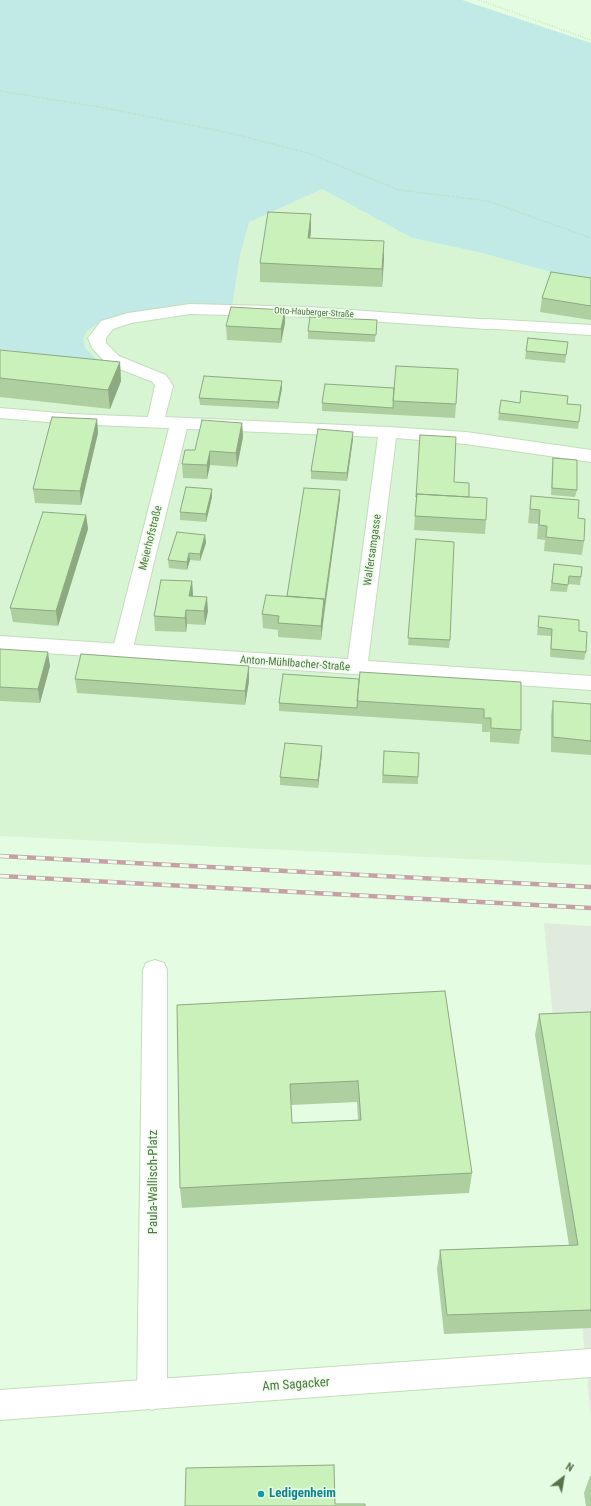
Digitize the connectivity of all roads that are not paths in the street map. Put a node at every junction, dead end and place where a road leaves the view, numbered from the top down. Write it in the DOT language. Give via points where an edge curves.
graph roads {
  1 [pos="591,330"];
  2 [pos="0,413"];
  3 [pos="155,423"];
  4 [pos="179,424"];
  5 [pos="388,432"];
  6 [pos="591,456"];
  7 [pos="0,643"];
  8 [pos="122,652"];
  9 [pos="357,668"];
  10 [pos="591,683"];
  11 [pos="155,970"];
  12 [pos="591,1363"];
  13 [pos="152,1395"];
  14 [pos="0,1405"];
  1 -- 3 [label="street, Otto-Hauberger-Straße" via="302,311 190,310 128,318 101,331 97,338 98,344 113,360 160,379 164,386"];
  2 -- 3 [label="street"];
  3 -- 4 [label="street"];
  4 -- 5 [label="street"];
  4 -- 8 [label="street, Meierhofstraße"];
  5 -- 6 [label="street" via="466,438"];
  5 -- 9 [label="street, Walfersamgasse"];
  7 -- 8 [label="street, Anton-Mühlbacher-Straße"];
  8 -- 9 [label="street, Anton-Mühlbacher-Straße"];
  9 -- 10 [label="street, Anton-Mühlbacher-Straße"];
  11 -- 13 [label="street, Paula-Wallisch-Platz"];
  12 -- 13 [label="street, Am Sagacker"];
  13 -- 14 [label="street, Am Sagacker"];
}
